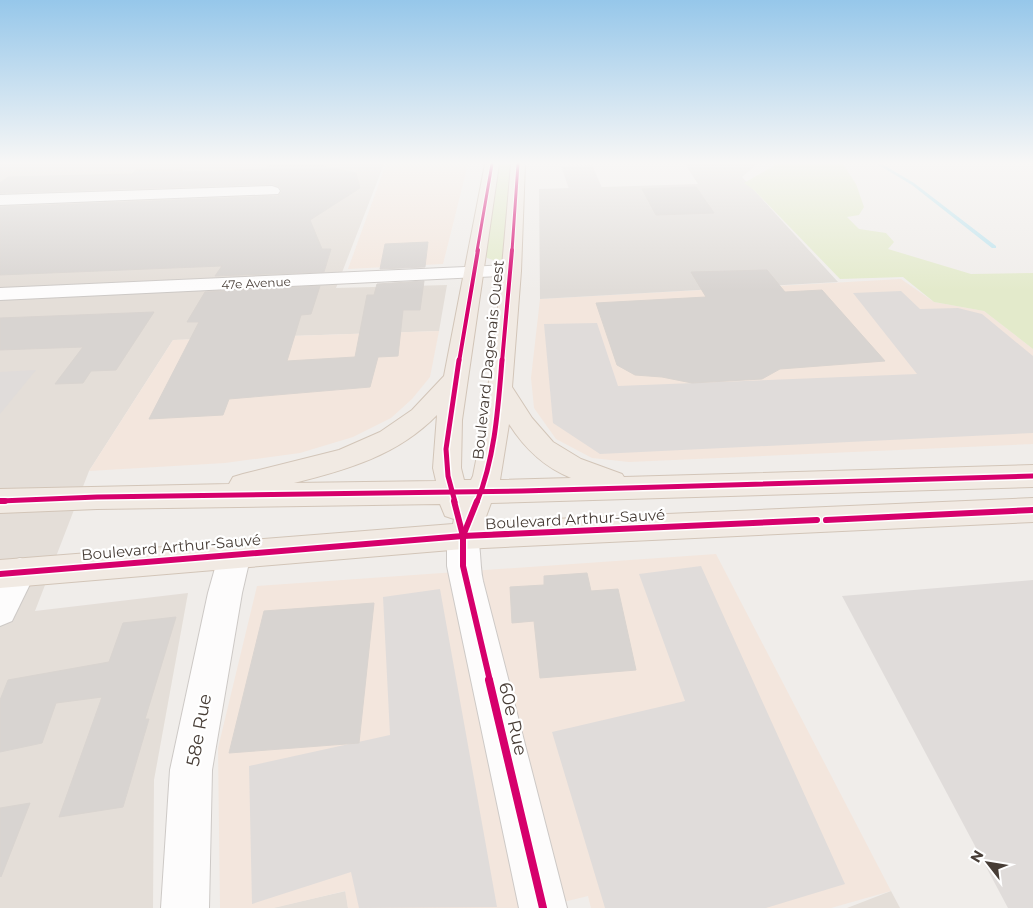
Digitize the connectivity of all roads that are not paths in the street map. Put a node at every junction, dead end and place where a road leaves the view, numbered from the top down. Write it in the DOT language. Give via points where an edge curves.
graph roads {
  1 [pos="485,206"];
  2 [pos="515,206"];
  3 [pos="511,271"];
  4 [pos="474,272"];
  5 [pos="0,294"];
  6 [pos="456,378"];
  7 [pos="500,387"];
  8 [pos="1033,476"];
  9 [pos="628,487"];
  10 [pos="467,491"];
  11 [pos="208,495"];
  12 [pos="0,502"];
  13 [pos="1033,510"];
  14 [pos="463,536"];
  15 [pos="235,554"];
  16 [pos="10,573"];
  17 [pos="0,610"];
  18 [pos="185,908"];
  19 [pos="543,908"];
  1 -- 4 [label="main road, Boulevard Dagenais Ouest"];
  2 -- 3 [label="main road, Boulevard Dagenais Ouest"];
  3 -- 4 [label="street, 47e Avenue"];
  3 -- 7 [label="main road, Boulevard Dagenais Ouest"];
  4 -- 5 [label="street, 47e Avenue"];
  4 -- 6 [label="main road, Boulevard Dagenais Ouest"];
  6 -- 10 [label="main road, Boulevard Dagenais Ouest" via="446,449 448,476"];
  6 -- 11 [label="main road" via="426,412 380,445 335,462"];
  7 -- 9 [label="main road" via="528,434 546,453 579,471"];
  7 -- 10 [label="main road, Boulevard Dagenais Ouest" via="487,476"];
  8 -- 9 [label="main road, Boulevard Arthur-Sauvé"];
  9 -- 10 [label="main road, Boulevard Arthur-Sauvé"];
  10 -- 11 [label="main road, Boulevard Arthur-Sauvé"];
  10 -- 14 [label="main road, Boulevard Dagenais Ouest"];
  11 -- 12 [label="main road, Boulevard Arthur-Sauvé"];
  13 -- 14 [label="main road, Boulevard Arthur-Sauvé"];
  14 -- 15 [label="main road, Boulevard Arthur-Sauvé"];
  14 -- 19 [label="street, 60e Rue" via="463,566"];
  15 -- 16 [label="main road, Boulevard Arthur-Sauvé"];
  15 -- 18 [label="street, 58e Rue" via="191,770"];
  16 -- 17 [label="street"];
}
